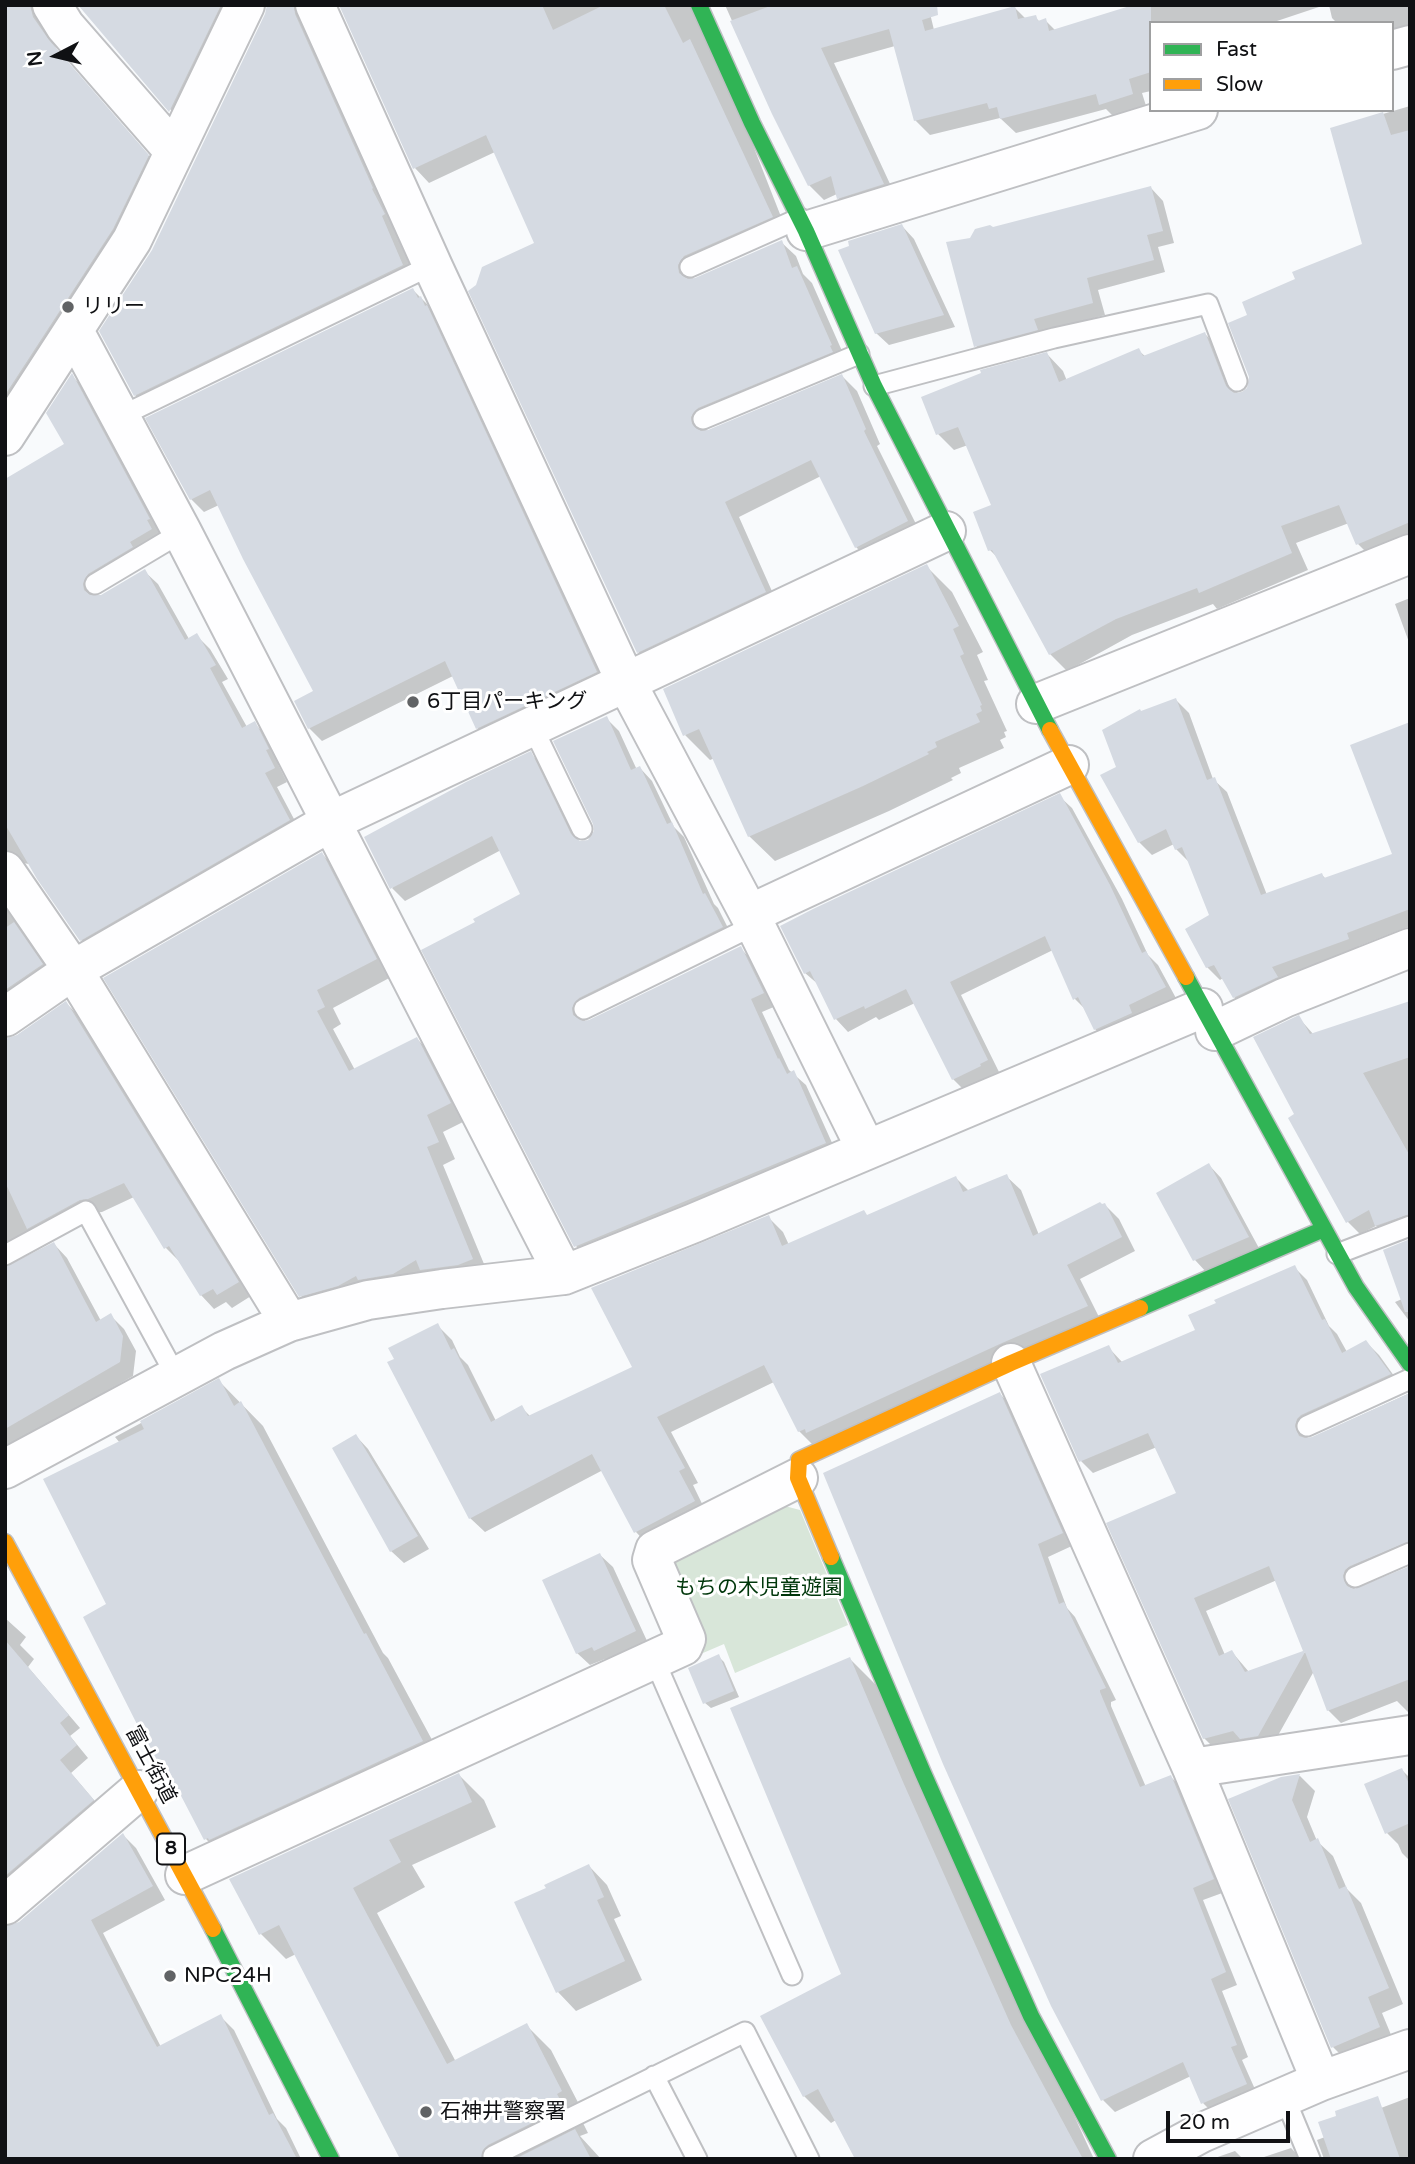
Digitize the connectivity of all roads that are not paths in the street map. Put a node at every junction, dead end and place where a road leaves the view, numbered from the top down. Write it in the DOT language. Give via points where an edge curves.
graph roads {
  1 [pos="52,5"];
  2 [pos="245,5"];
  3 [pos="315,5"];
  4 [pos="699,5"];
  5 [pos="1191,112"];
  6 [pos="174,151"];
  7 [pos="803,224"];
  8 [pos="432,265"];
  9 [pos="690,267"];
  10 [pos="74,331"];
  11 [pos="859,354"];
  12 [pos="1237,381"];
  13 [pos="874,386"];
  14 [pos="121,416"];
  15 [pos="703,419"];
  16 [pos="5,436"];
  17 [pos="182,531"];
  18 [pos="946,531"];
  19 [pos="1410,554"];
  20 [pos="95,584"];
  21 [pos="626,682"];
  22 [pos="1036,704"];
  23 [pos="532,726"];
  24 [pos="1069,765"];
  25 [pos="332,821"];
  26 [pos="582,828"];
  27 [pos="5,871"];
  28 [pos="753,920"];
  29 [pos="1410,948"];
  30 [pos="73,970"];
  31 [pos="584,1009"];
  32 [pos="5,1017"];
  33 [pos="1209,1019"];
  34 [pos="866,1149"];
  35 [pos="1410,1226"];
  36 [pos="1324,1229"];
  37 [pos="1337,1254"];
  38 [pos="5,1255"];
  39 [pos="564,1275"];
  40 [pos="289,1322"];
  41 [pos="1012,1363"];
  42 [pos="1410,1364"];
  43 [pos="176,1376"];
  44 [pos="1410,1379"];
  45 [pos="1307,1426"];
  46 [pos="5,1469"];
  47 [pos="799,1478"];
  48 [pos="5,1542"];
  49 [pos="1410,1553"];
  50 [pos="1355,1577"];
  51 [pos="654,1660"];
  52 [pos="1410,1735"];
  53 [pos="1192,1769"];
  54 [pos="139,1790"];
  55 [pos="185,1875"];
  56 [pos="5,1905"];
  57 [pos="792,1975"];
  58 [pos="1407,2058"];
  59 [pos="654,2077"];
  60 [pos="1321,2081"];
  61 [pos="1284,2096"];
  62 [pos="493,2156"];
  63 [pos="331,2159"];
  64 [pos="697,2159"];
  65 [pos="809,2159"];
  66 [pos="1108,2159"];
  67 [pos="1153,2159"];
  68 [pos="1310,2159"];
  1 -- 6 [label="street"];
  2 -- 6 [label="street"];
  3 -- 8 [label="street"];
  4 -- 7 [label="street"];
  5 -- 7 [label="street"];
  6 -- 10 [label="street" via="132,240"];
  7 -- 9 [label="lane"];
  7 -- 11 [label="street"];
  8 -- 14 [label="lane"];
  8 -- 21 [label="street"];
  10 -- 14 [label="street"];
  10 -- 16 [label="street"];
  11 -- 13 [label="street"];
  11 -- 15 [label="lane"];
  12 -- 13 [label="lane" via="1208,304 1054,338"];
  13 -- 18 [label="street"];
  14 -- 17 [label="street"];
  17 -- 20 [label="lane"];
  17 -- 25 [label="street"];
  18 -- 21 [label="street"];
  18 -- 22 [label="street"];
  19 -- 22 [label="street"];
  21 -- 23 [label="street"];
  21 -- 28 [label="street"];
  22 -- 24 [label="street"];
  23 -- 25 [label="street"];
  23 -- 26 [label="lane"];
  24 -- 28 [label="street"];
  24 -- 33 [label="street"];
  25 -- 30 [label="street"];
  25 -- 39 [label="street"];
  27 -- 30 [label="street"];
  28 -- 31 [label="lane"];
  28 -- 34 [label="street"];
  29 -- 33 [label="street" via="1284,998"];
  30 -- 32 [label="street"];
  30 -- 40 [label="street"];
  33 -- 34 [label="street"];
  33 -- 36 [label="street"];
  34 -- 39 [label="street"];
  35 -- 37 [label="lane"];
  36 -- 37 [label="street"];
  36 -- 41 [label="street"];
  37 -- 42 [label="street"];
  38 -- 43 [label="lane" via="86,1211"];
  39 -- 40 [label="street" via="368,1300"];
  40 -- 43 [label="street"];
  41 -- 47 [label="street" via="799,1460"];
  41 -- 53 [label="street"];
  43 -- 46 [label="street"];
  44 -- 45 [label="lane"];
  47 -- 51 [label="street" via="655,1550 652,1560 686,1639 683,1646"];
  47 -- 66 [label="street" via="1031,2015"];
  48 -- 54 [label="street, 富士街道 / 8"];
  49 -- 50 [label="lane"];
  51 -- 55 [label="street"];
  51 -- 57 [label="lane"];
  52 -- 53 [label="street"];
  53 -- 60 [label="street"];
  54 -- 55 [label="street, 富士街道 / 8"];
  54 -- 56 [label="street"];
  55 -- 63 [label="street, 富士街道 / 8"];
  58 -- 60 [label="street"];
  59 -- 62 [label="lane"];
  59 -- 64 [label="lane"];
  59 -- 65 [label="lane" via="745,2032"];
  60 -- 61 [label="street"];
  61 -- 67 [label="street"];
  61 -- 68 [label="lane"];
}
